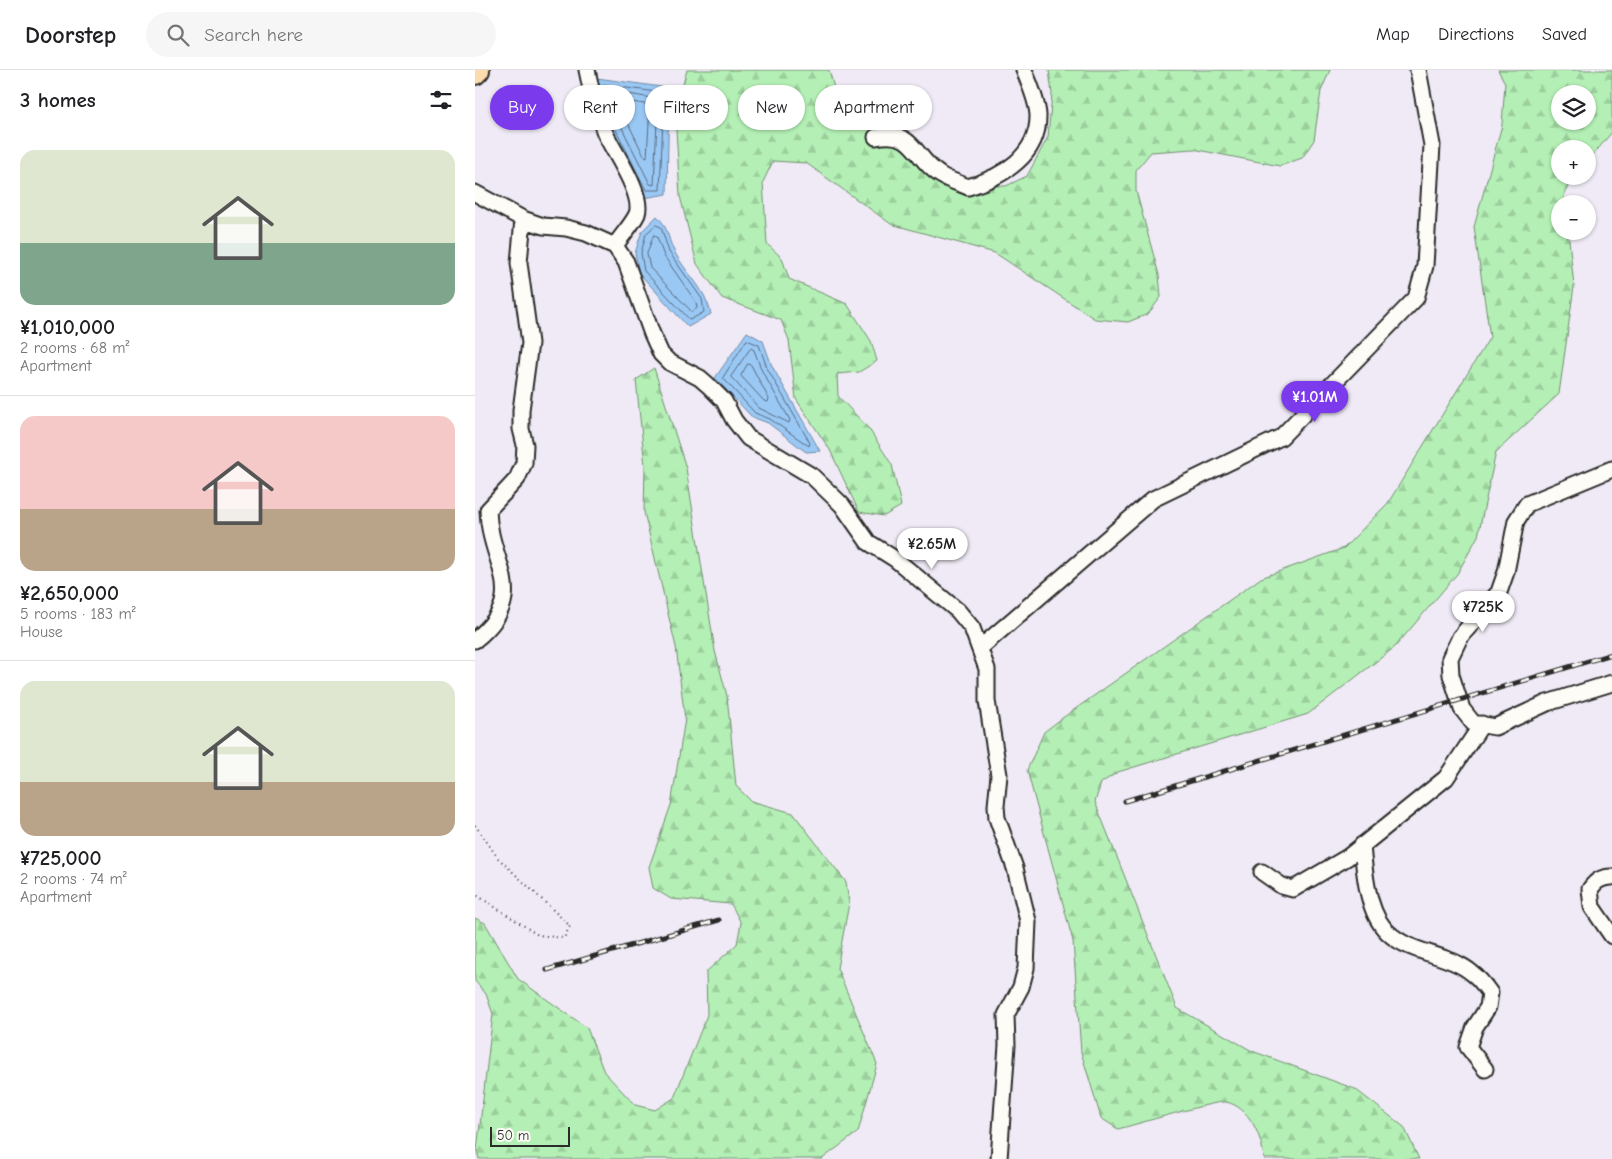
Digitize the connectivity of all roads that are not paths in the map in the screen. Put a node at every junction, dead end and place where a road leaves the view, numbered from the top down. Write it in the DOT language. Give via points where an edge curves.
graph roads {
  1 [pos="478,70"];
  2 [pos="587,70"];
  3 [pos="1024,70"];
  4 [pos="1418,70"];
  5 [pos="475,73"];
  6 [pos="876,136"];
  7 [pos="475,183"];
  8 [pos="475,192"];
  9 [pos="523,219"];
  10 [pos="615,246"];
  11 [pos="1612,469"];
  12 [pos="475,640"];
  13 [pos="981,648"];
  14 [pos="1612,683"];
  15 [pos="1482,724"];
  16 [pos="1362,845"];
  17 [pos="1262,872"];
  18 [pos="1612,877"];
  19 [pos="1612,936"];
  20 [pos="1485,1069"];
  21 [pos="999,1159"];
  1 -- 5 [label="highway"];
  2 -- 10 [label="street" via="605,132 638,204 637,213"];
  3 -- 6 [label="street" via="1038,115 1033,141 1018,162 1003,175 968,187 939,174 906,138 888,134"];
  4 -- 13 [label="street" via="1431,145 1425,266 1416,298 1281,437 1153,499"];
  7 -- 8 [label="street"];
  8 -- 9 [label="street"];
  9 -- 10 [label="street" via="586,233"];
  9 -- 12 [label="street" via="519,263 530,343 521,410 524,463 517,479 488,510 488,525 505,588 504,604 497,619"];
  10 -- 13 [label="street" via="626,262 661,354 708,385 724,402 748,438 812,476 842,505 868,542 895,559 958,611 972,628"];
  11 -- 15 [label="street" via="1527,504 1516,521 1499,592 1460,638 1450,658 1451,675 1462,709 1473,723"];
  13 -- 21 [label="street" via="987,669 987,701 999,775 997,818 1029,921 1026,968 1007,1015"];
  14 -- 15 [label="street" via="1547,703 1495,727"];
  15 -- 16 [label="street" via="1446,778"];
  16 -- 17 [label="street" via="1348,857 1293,889 1282,886"];
  16 -- 20 [label="street" via="1364,878 1383,927 1401,942 1472,972 1490,993 1488,1007 1475,1027 1468,1047"];
  18 -- 19 [label="street" via="1604,877 1590,889 1592,907"];
}
